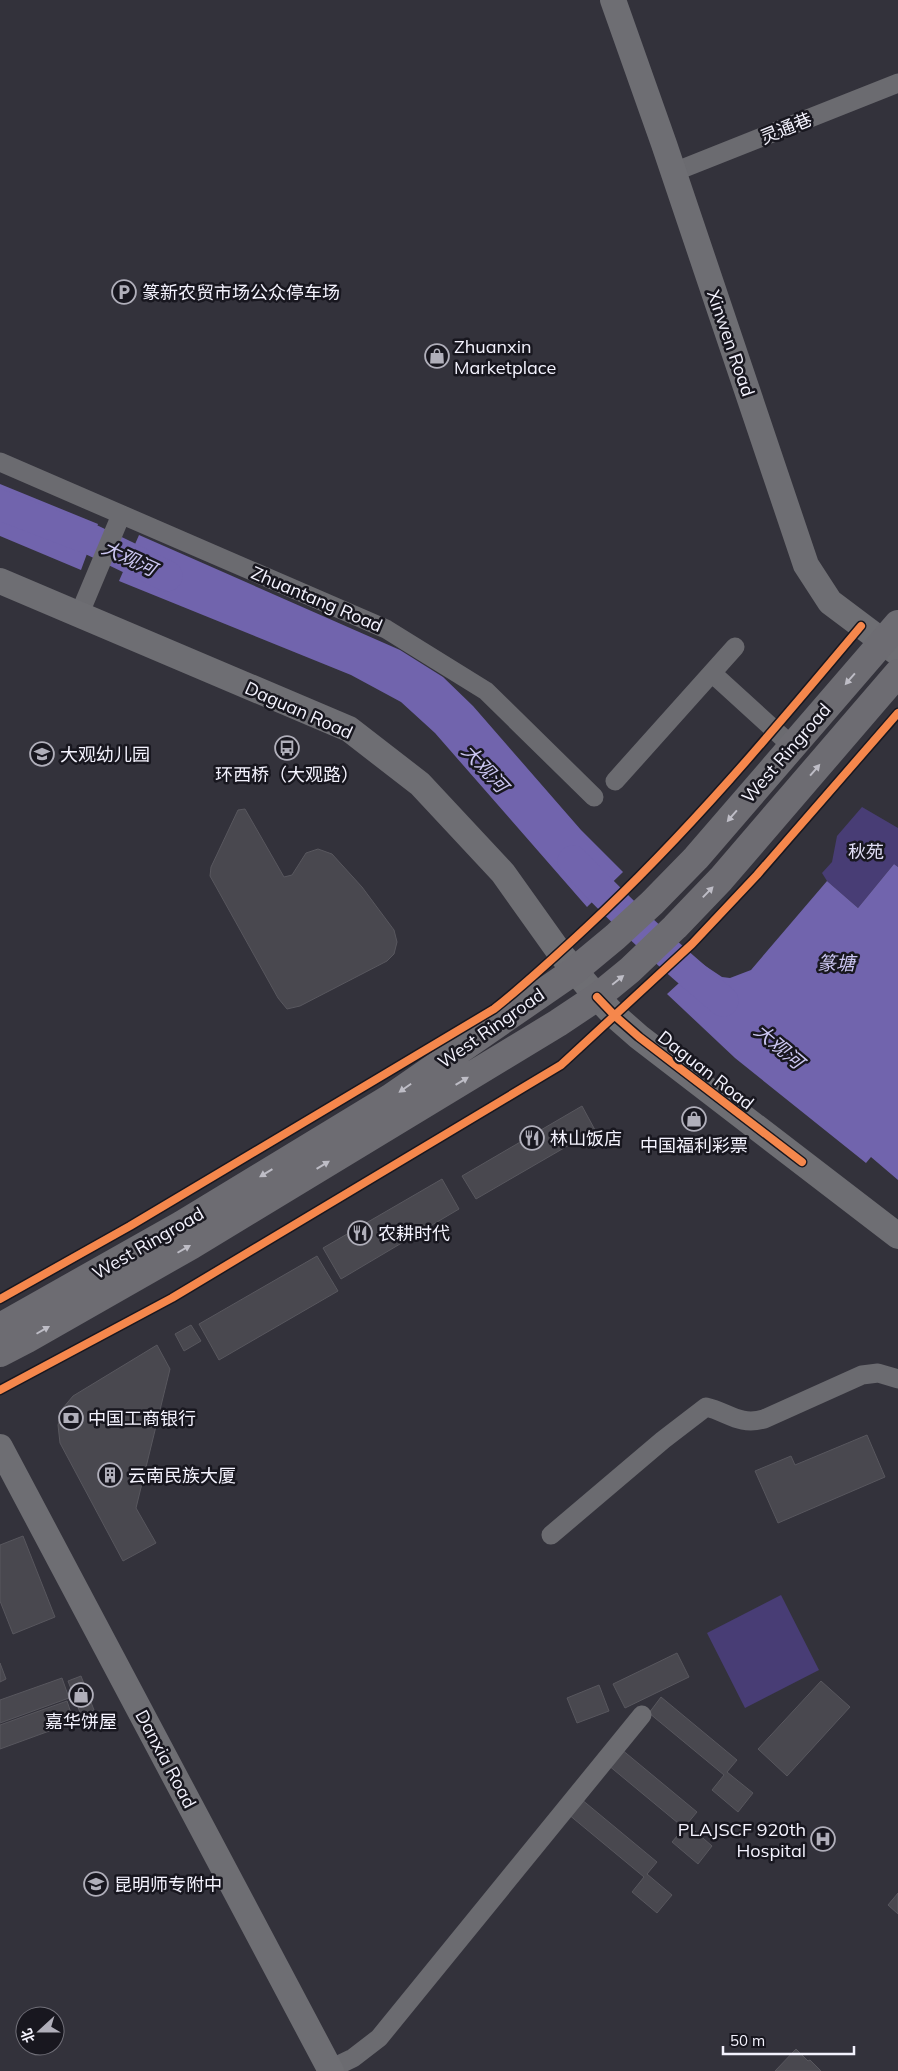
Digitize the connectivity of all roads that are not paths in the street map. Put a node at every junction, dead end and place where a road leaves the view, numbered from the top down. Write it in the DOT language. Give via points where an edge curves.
graph roads {
  1 [pos="613,0"];
  2 [pos="898,83"];
  3 [pos="674,172"];
  4 [pos="0,462"];
  5 [pos="121,515"];
  6 [pos="0,581"];
  7 [pos="80,615"];
  8 [pos="892,640"];
  9 [pos="735,647"];
  10 [pos="712,673"];
  11 [pos="898,673"];
  12 [pos="792,746"];
  13 [pos="615,781"];
  14 [pos="594,797"];
  15 [pos="574,970"];
  16 [pos="597,997"];
  17 [pos="898,1236"];
  18 [pos="0,1327"];
  19 [pos="0,1352"];
  20 [pos="898,1379"];
  21 [pos="0,1447"];
  22 [pos="551,1535"];
  23 [pos="642,1715"];
  24 [pos="330,2070"];
  1 -- 3 [label="street, Xinwen Road"];
  2 -- 3 [label="street, 灵通巷"];
  3 -- 8 [label="street, Xinwen Road" via="806,565 830,602"];
  4 -- 5 [label="street, Zhuantang Road"];
  5 -- 7 [label="street"];
  5 -- 14 [label="street, Zhuantang Road" via="386,629 486,691"];
  6 -- 7 [label="street, Daguan Road"];
  7 -- 15 [label="street, Daguan Road" via="349,729 426,791 503,873"];
  8 -- 12 [label="main road, West Ringroad, one-way"];
  9 -- 10 [label="street"];
  10 -- 12 [label="street"];
  10 -- 13 [label="street"];
  16 -- 11 [label="main road, West Ringroad, one-way" via="675,928 721,879"];
  12 -- 15 [label="main road, West Ringroad, one-way" via="696,858 615,937"];
  15 -- 16 [label="street, Daguan Road"];
  15 -- 18 [label="main road, West Ringroad, one-way" via="390,1098"];
  16 -- 17 [label="street, Daguan Road" via="639,1037"];
  19 -- 16 [label="main road, West Ringroad, one-way" via="192,1245"];
  20 -- 22 [label="street" via="878,1373 862,1375 754,1422 742,1422 706,1406"];
  21 -- 24 [label="street, Danxia Road"];
  23 -- 24 [label="street" via="379,2038 353,2058"];
}
